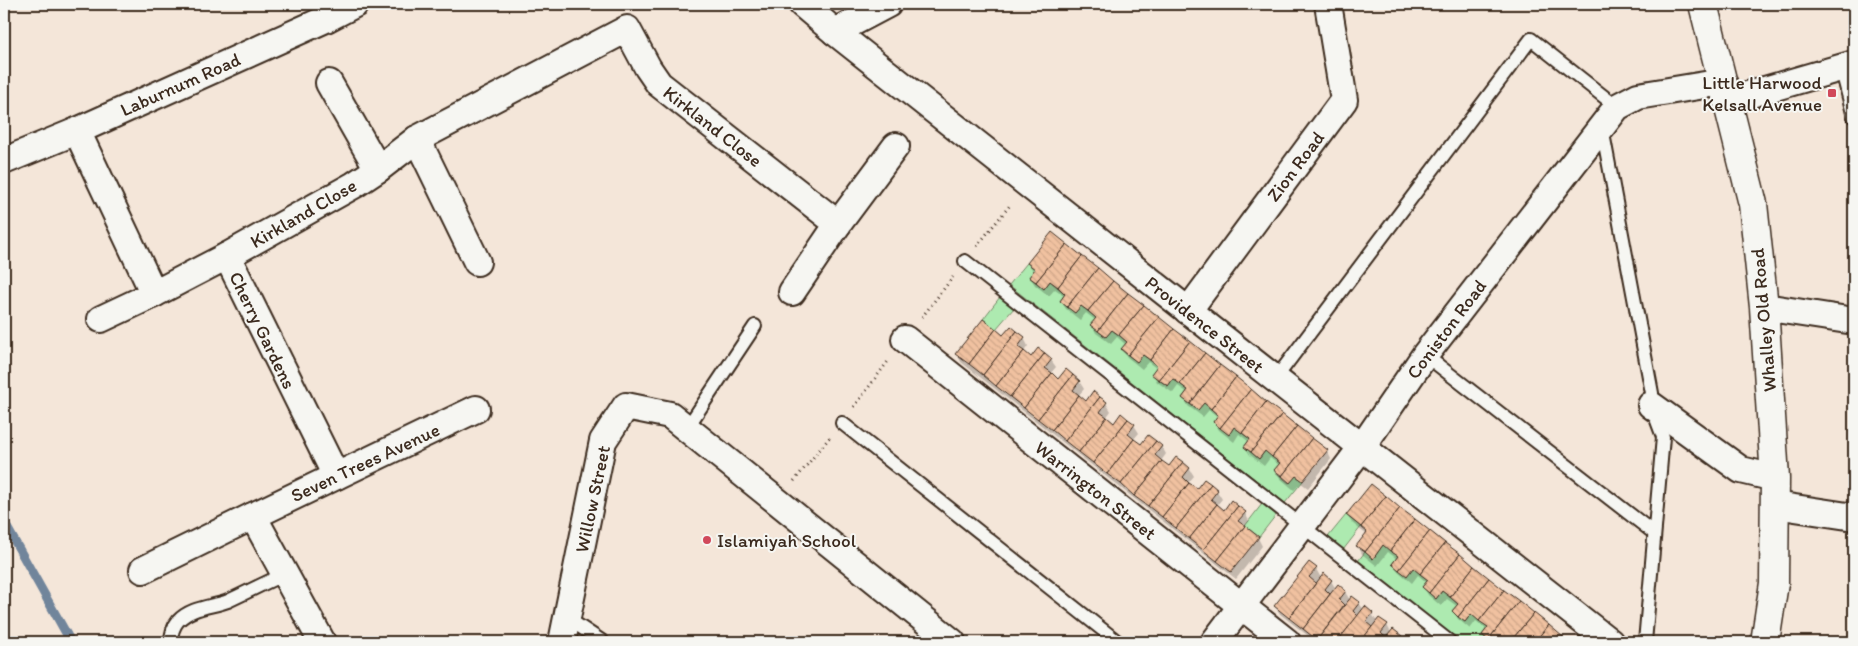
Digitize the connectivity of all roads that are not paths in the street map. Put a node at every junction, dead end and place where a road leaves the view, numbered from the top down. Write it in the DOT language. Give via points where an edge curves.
graph roads {
  1 [pos="356,4"];
  2 [pos="802,4"];
  3 [pos="888,4"];
  4 [pos="1328,4"];
  5 [pos="1703,4"];
  6 [pos="324,11"];
  7 [pos="834,32"];
  8 [pos="1848,66"];
  9 [pos="329,83"];
  10 [pos="1725,92"];
  11 [pos="1854,117"];
  12 [pos="1609,118"];
  13 [pos="78,131"];
  14 [pos="417,139"];
  15 [pos="896,146"];
  16 [pos="4,161"];
  17 [pos="378,169"];
  18 [pos="838,224"];
  19 [pos="227,256"];
  20 [pos="965,260"];
  21 [pos="477,262"];
  22 [pos="792,292"];
  23 [pos="154,294"];
  24 [pos="1764,307"];
  25 [pos="1188,311"];
  26 [pos="102,319"];
  27 [pos="1854,321"];
  28 [pos="754,326"];
  29 [pos="905,339"];
  30 [pos="1425,354"];
  31 [pos="1276,378"];
  32 [pos="1652,405"];
  33 [pos="476,410"];
  34 [pos="679,421"];
  35 [pos="842,422"];
  36 [pos="1362,447"];
  37 [pos="336,476"];
  38 [pos="1775,478"];
  39 [pos="1775,505"];
  40 [pos="253,516"];
  41 [pos="1854,517"];
  42 [pos="1303,525"];
  43 [pos="1654,533"];
  44 [pos="143,570"];
  45 [pos="285,574"];
  46 [pos="1242,606"];
  47 [pos="564,630"];
  48 [pos="171,642"];
  49 [pos="322,642"];
  50 [pos="603,642"];
  51 [pos="952,642"];
  52 [pos="1118,642"];
  53 [pos="1214,642"];
  54 [pos="1287,642"];
  55 [pos="1450,642"];
  56 [pos="1610,642"];
  57 [pos="1645,642"];
  58 [pos="1765,642"];
  1 -- 6 [label="street, Laburnum Road"];
  2 -- 7 [label="street, Providence Street"];
  3 -- 7 [label="street"];
  4 -- 25 [label="street, Zion Road" via="1344,100"];
  5 -- 10 [label="street, Whalley Old Road"];
  6 -- 13 [label="street, Laburnum Road"];
  7 -- 25 [label="street, Providence Street"];
  8 -- 10 [label="street, Coniston Road"];
  8 -- 11 [label="lane"];
  9 -- 17 [label="street, Kirkland Close"];
  10 -- 12 [label="street, Coniston Road" via="1638,96"];
  10 -- 24 [label="street, Whalley Old Road" via="1753,204"];
  12 -- 30 [label="street, Coniston Road"];
  12 -- 31 [label="lane" via="1531,39"];
  12 -- 32 [label="lane"];
  13 -- 16 [label="street, Laburnum Road"];
  13 -- 23 [label="street"];
  14 -- 17 [label="street, Kirkland Close"];
  14 -- 18 [label="street, Kirkland Close" via="627,29 659,84"];
  14 -- 21 [label="street"];
  15 -- 18 [label="street"];
  17 -- 19 [label="street, Kirkland Close"];
  18 -- 22 [label="street"];
  19 -- 23 [label="street, Cherry Gardens"];
  19 -- 37 [label="street, Cherry Gardens"];
  20 -- 42 [label="lane"];
  23 -- 26 [label="street, Cherry Gardens"];
  24 -- 27 [label="street"];
  24 -- 38 [label="street, Whalley Old Road"];
  25 -- 31 [label="street, Providence Street"];
  28 -- 34 [label="lane"];
  29 -- 46 [label="street, Warrington Street"];
  30 -- 36 [label="street, Coniston Road"];
  30 -- 43 [label="lane"];
  31 -- 36 [label="street, Providence Street"];
  32 -- 38 [label="street" via="1740,470"];
  32 -- 43 [label="lane" via="1663,437"];
  33 -- 37 [label="street, Seven Trees Avenue"];
  34 -- 47 [label="street, Willow Street" via="626,406 603,441"];
  34 -- 51 [label="street"];
  35 -- 52 [label="lane"];
  36 -- 42 [label="street, Coniston Road"];
  36 -- 56 [label="street, Providence Street"];
  37 -- 40 [label="street, Seven Trees Avenue"];
  38 -- 39 [label="street, Whalley Old Road"];
  39 -- 41 [label="street"];
  39 -- 58 [label="street, Whalley Old Road" via="1774,583"];
  40 -- 44 [label="street, Seven Trees Avenue"];
  40 -- 45 [label="street"];
  42 -- 46 [label="street, Coniston Road"];
  42 -- 55 [label="lane"];
  43 -- 57 [label="lane"];
  45 -- 48 [label="lane" via="227,601 188,613 172,630"];
  45 -- 49 [label="street"];
  46 -- 53 [label="street, Coniston Road"];
  46 -- 54 [label="street, Warrington Street"];
  47 -- 50 [label="lane"];
}
